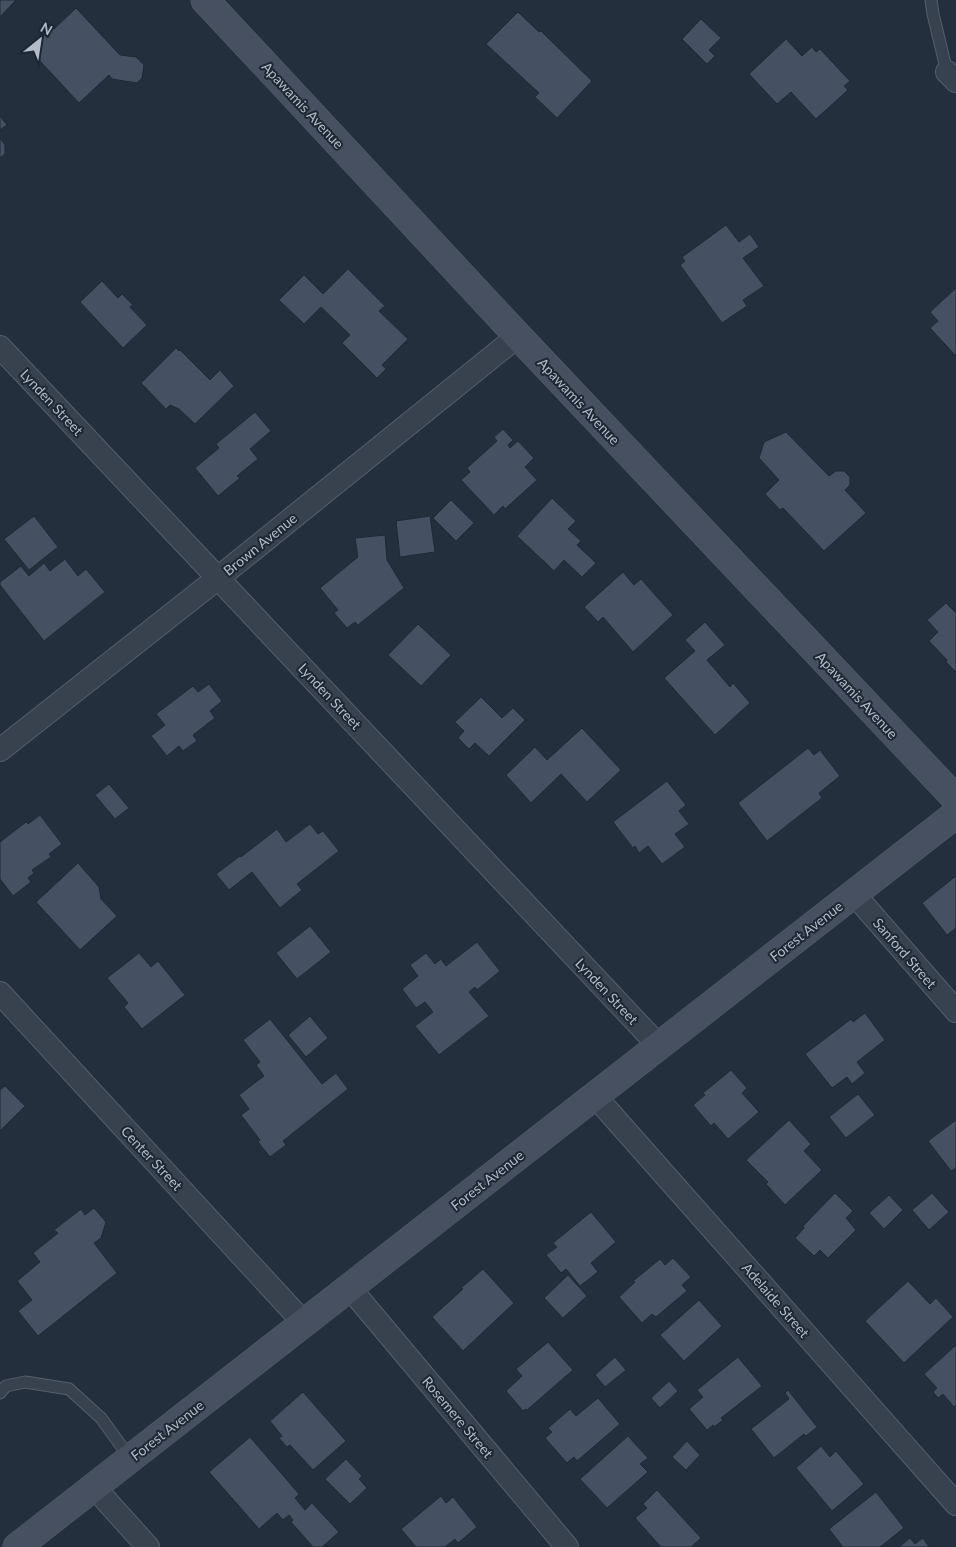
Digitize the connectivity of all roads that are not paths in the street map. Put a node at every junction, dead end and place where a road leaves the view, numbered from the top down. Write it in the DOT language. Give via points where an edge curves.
graph roads {
  1 [pos="205,0"];
  2 [pos="931,0"];
  3 [pos="951,76"];
  4 [pos="518,336"];
  5 [pos="0,347"];
  6 [pos="218,578"];
  7 [pos="0,750"];
  8 [pos="956,800"];
  9 [pos="956,814"];
  10 [pos="854,894"];
  11 [pos="0,992"];
  12 [pos="956,1011"];
  13 [pos="659,1046"];
  14 [pos="595,1096"];
  15 [pos="350,1287"];
  16 [pos="304,1323"];
  17 [pos="0,1393"];
  18 [pos="130,1458"];
  19 [pos="94,1487"];
  20 [pos="956,1504"];
  21 [pos="18,1547"];
  22 [pos="148,1547"];
  23 [pos="568,1547"];
  1 -- 4 [label="street, Apawamis Avenue"];
  2 -- 3 [label="lane"];
  4 -- 6 [label="street, Brown Avenue"];
  4 -- 8 [label="street, Apawamis Avenue"];
  5 -- 6 [label="street, Lynden Street"];
  6 -- 7 [label="street, Brown Avenue"];
  6 -- 13 [label="street, Lynden Street"];
  9 -- 10 [label="street, Forest Avenue"];
  10 -- 12 [label="street, Sanford Street"];
  10 -- 13 [label="street, Forest Avenue"];
  11 -- 16 [label="street, Center Street"];
  13 -- 14 [label="street, Forest Avenue"];
  14 -- 15 [label="street, Forest Avenue"];
  14 -- 20 [label="street, Adelaide Street"];
  15 -- 16 [label="street, Forest Avenue"];
  15 -- 23 [label="street, Rosemere Street"];
  16 -- 18 [label="street, Forest Avenue"];
  17 -- 18 [label="lane" via="6,1386 25,1382 68,1389 101,1418"];
  18 -- 19 [label="street, Forest Avenue"];
  19 -- 21 [label="street, Forest Avenue"];
  19 -- 22 [label="street"];
}
